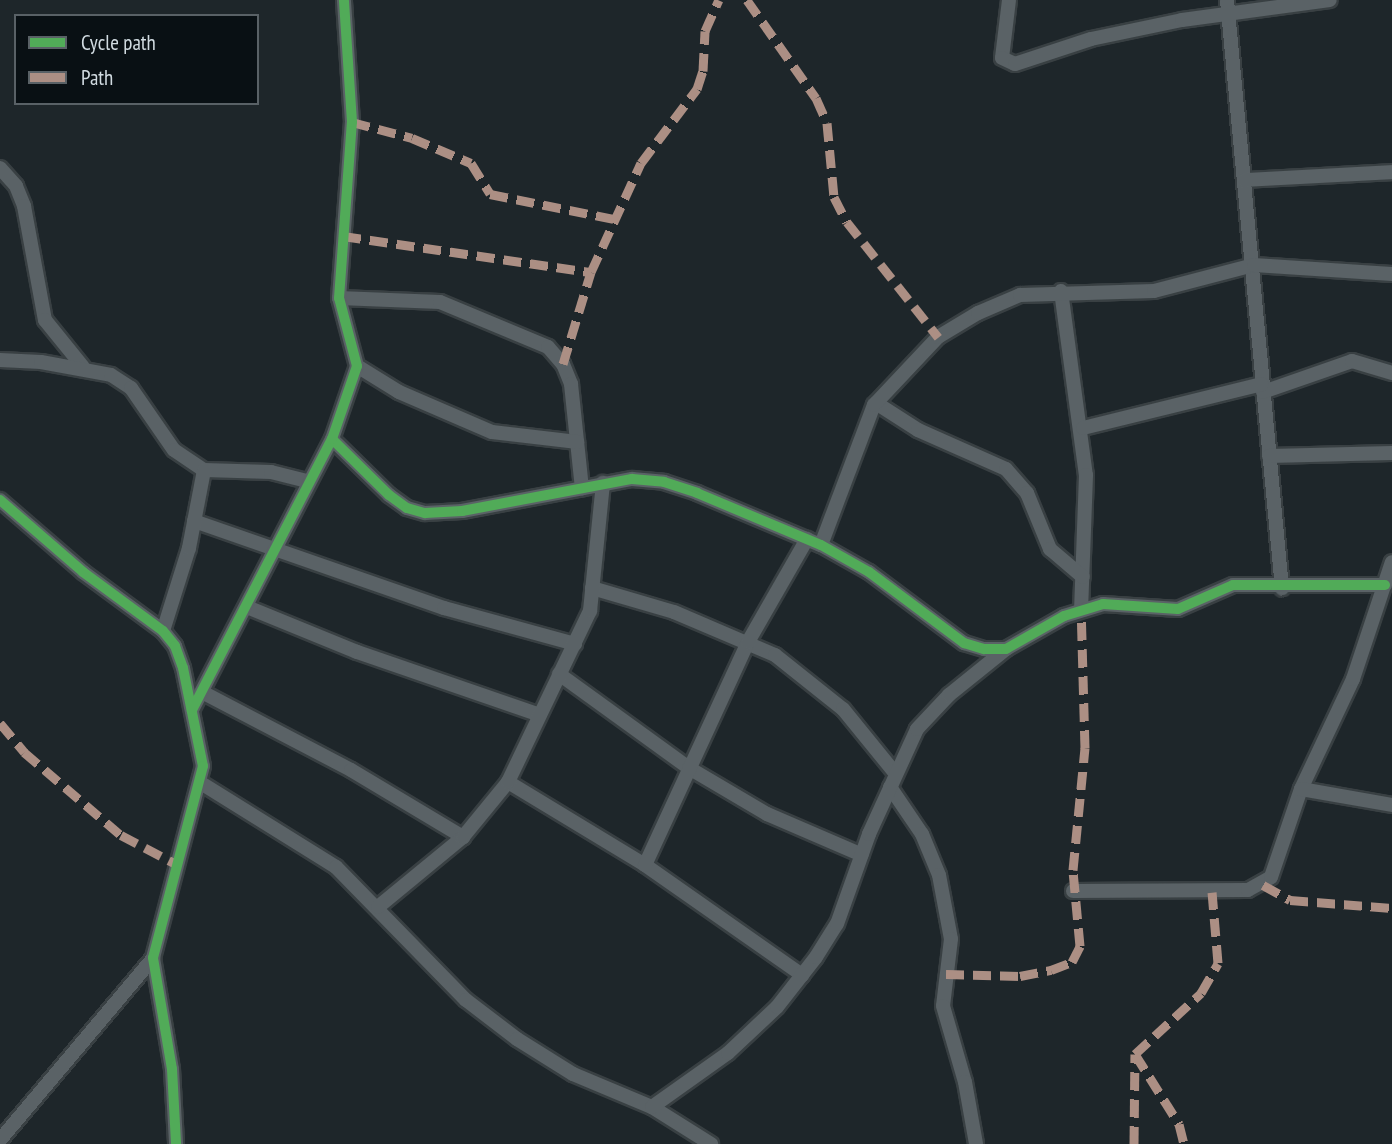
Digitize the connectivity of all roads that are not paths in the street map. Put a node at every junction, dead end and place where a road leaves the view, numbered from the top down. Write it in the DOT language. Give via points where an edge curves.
graph roads {
  1 [pos="345,0"];
  2 [pos="1009,0"];
  3 [pos="1330,0"];
  4 [pos="1228,6"];
  5 [pos="0,168"];
  6 [pos="1392,172"];
  7 [pos="1245,180"];
  8 [pos="1254,265"];
  9 [pos="1392,274"];
  10 [pos="1061,291"];
  11 [pos="339,298"];
  12 [pos="0,360"];
  13 [pos="357,366"];
  14 [pos="83,368"];
  15 [pos="1392,373"];
  16 [pos="1262,388"];
  17 [pos="876,403"];
  18 [pos="1083,428"];
  19 [pos="332,439"];
  20 [pos="577,442"];
  21 [pos="1392,453"];
  22 [pos="1269,456"];
  23 [pos="204,470"];
  24 [pos="307,481"];
  25 [pos="603,483"];
  26 [pos="582,488"];
  27 [pos="0,500"];
  28 [pos="194,522"];
  29 [pos="814,542"];
  30 [pos="278,548"];
  31 [pos="1390,573"];
  32 [pos="1083,577"];
  33 [pos="1282,587"];
  34 [pos="592,588"];
  35 [pos="247,607"];
  36 [pos="1081,609"];
  37 [pos="163,631"];
  38 [pos="748,642"];
  39 [pos="575,643"];
  40 [pos="1006,649"];
  41 [pos="559,674"];
  42 [pos="202,692"];
  43 [pos="192,710"];
  44 [pos="537,714"];
  45 [pos="689,768"];
  46 [pos="892,780"];
  47 [pos="508,782"];
  48 [pos="201,783"];
  49 [pos="1301,789"];
  50 [pos="1392,805"];
  51 [pos="463,837"];
  52 [pos="862,855"];
  53 [pos="645,865"];
  54 [pos="1073,891"];
  55 [pos="378,907"];
  56 [pos="153,958"];
  57 [pos="802,975"];
  58 [pos="652,1107"];
  59 [pos="0,1140"];
  60 [pos="176,1144"];
  61 [pos="711,1144"];
  62 [pos="975,1144"];
  1 -- 11 [label="street" via="352,122"];
  2 -- 4 [label="street" via="1002,58 1014,64 1091,39"];
  3 -- 4 [label="street"];
  4 -- 7 [label="street"];
  5 -- 14 [label="street" via="16,186 24,206 45,320"];
  6 -- 7 [label="street"];
  7 -- 8 [label="street"];
  8 -- 9 [label="street"];
  8 -- 10 [label="street" via="1154,291"];
  8 -- 16 [label="street"];
  10 -- 17 [label="street" via="1020,295 938,337"];
  10 -- 18 [label="street"];
  11 -- 13 [label="street"];
  11 -- 20 [label="street" via="440,302 548,347 563,364 571,384"];
  12 -- 14 [label="street"];
  13 -- 19 [label="street"];
  13 -- 20 [label="street" via="399,392 492,432"];
  14 -- 23 [label="street" via="111,375 131,388 174,450"];
  15 -- 16 [label="street" via="1352,361"];
  16 -- 18 [label="street"];
  16 -- 22 [label="street"];
  17 -- 29 [label="street"];
  17 -- 32 [label="street" via="918,430 1006,469 1027,493 1050,549"];
  18 -- 32 [label="street"];
  19 -- 24 [label="street"];
  19 -- 26 [label="street" via="388,495 425,513 462,511"];
  20 -- 26 [label="street"];
  21 -- 22 [label="street"];
  22 -- 33 [label="street"];
  23 -- 24 [label="street" via="271,472"];
  23 -- 28 [label="street"];
  24 -- 30 [label="street"];
  25 -- 26 [label="street"];
  25 -- 29 [label="street" via="664,482"];
  25 -- 34 [label="street"];
  27 -- 37 [label="street" via="83,572"];
  28 -- 30 [label="street"];
  28 -- 37 [label="street"];
  29 -- 38 [label="street"];
  29 -- 40 [label="street" via="878,579 964,643"];
  30 -- 35 [label="street"];
  30 -- 39 [label="street" via="444,608"];
  31 -- 33 [label="street"];
  31 -- 49 [label="street" via="1353,679"];
  32 -- 36 [label="street"];
  33 -- 36 [label="street" via="1233,585 1178,609 1127,604"];
  34 -- 38 [label="street" via="648,603"];
  34 -- 39 [label="street" via="590,611"];
  35 -- 42 [label="street"];
  35 -- 44 [label="street" via="357,652"];
  36 -- 40 [label="street"];
  37 -- 43 [label="street" via="175,646"];
  38 -- 45 [label="street"];
  38 -- 46 [label="street" via="810,679 843,709"];
  39 -- 41 [label="street"];
  40 -- 46 [label="street" via="917,729"];
  41 -- 44 [label="street"];
  41 -- 45 [label="street"];
  42 -- 43 [label="street"];
  42 -- 51 [label="street" via="351,770"];
  43 -- 48 [label="street" via="203,766"];
  44 -- 47 [label="street"];
  45 -- 52 [label="street" via="767,814"];
  45 -- 53 [label="street"];
  46 -- 52 [label="street"];
  46 -- 62 [label="street" via="939,875 951,939 943,1006 965,1083"];
  47 -- 51 [label="street"];
  47 -- 53 [label="street"];
  48 -- 55 [label="street" via="336,867"];
  48 -- 56 [label="street"];
  49 -- 50 [label="street"];
  49 -- 54 [label="street" via="1271,877 1263,885 1227,893"];
  51 -- 55 [label="street"];
  52 -- 57 [label="street" via="837,924"];
  53 -- 57 [label="street"];
  55 -- 58 [label="street" via="466,1000 517,1039 573,1074"];
  56 -- 59 [label="street"];
  56 -- 60 [label="street" via="173,1069"];
  57 -- 58 [label="street" via="777,1007 728,1053"];
  58 -- 61 [label="street"];
}
